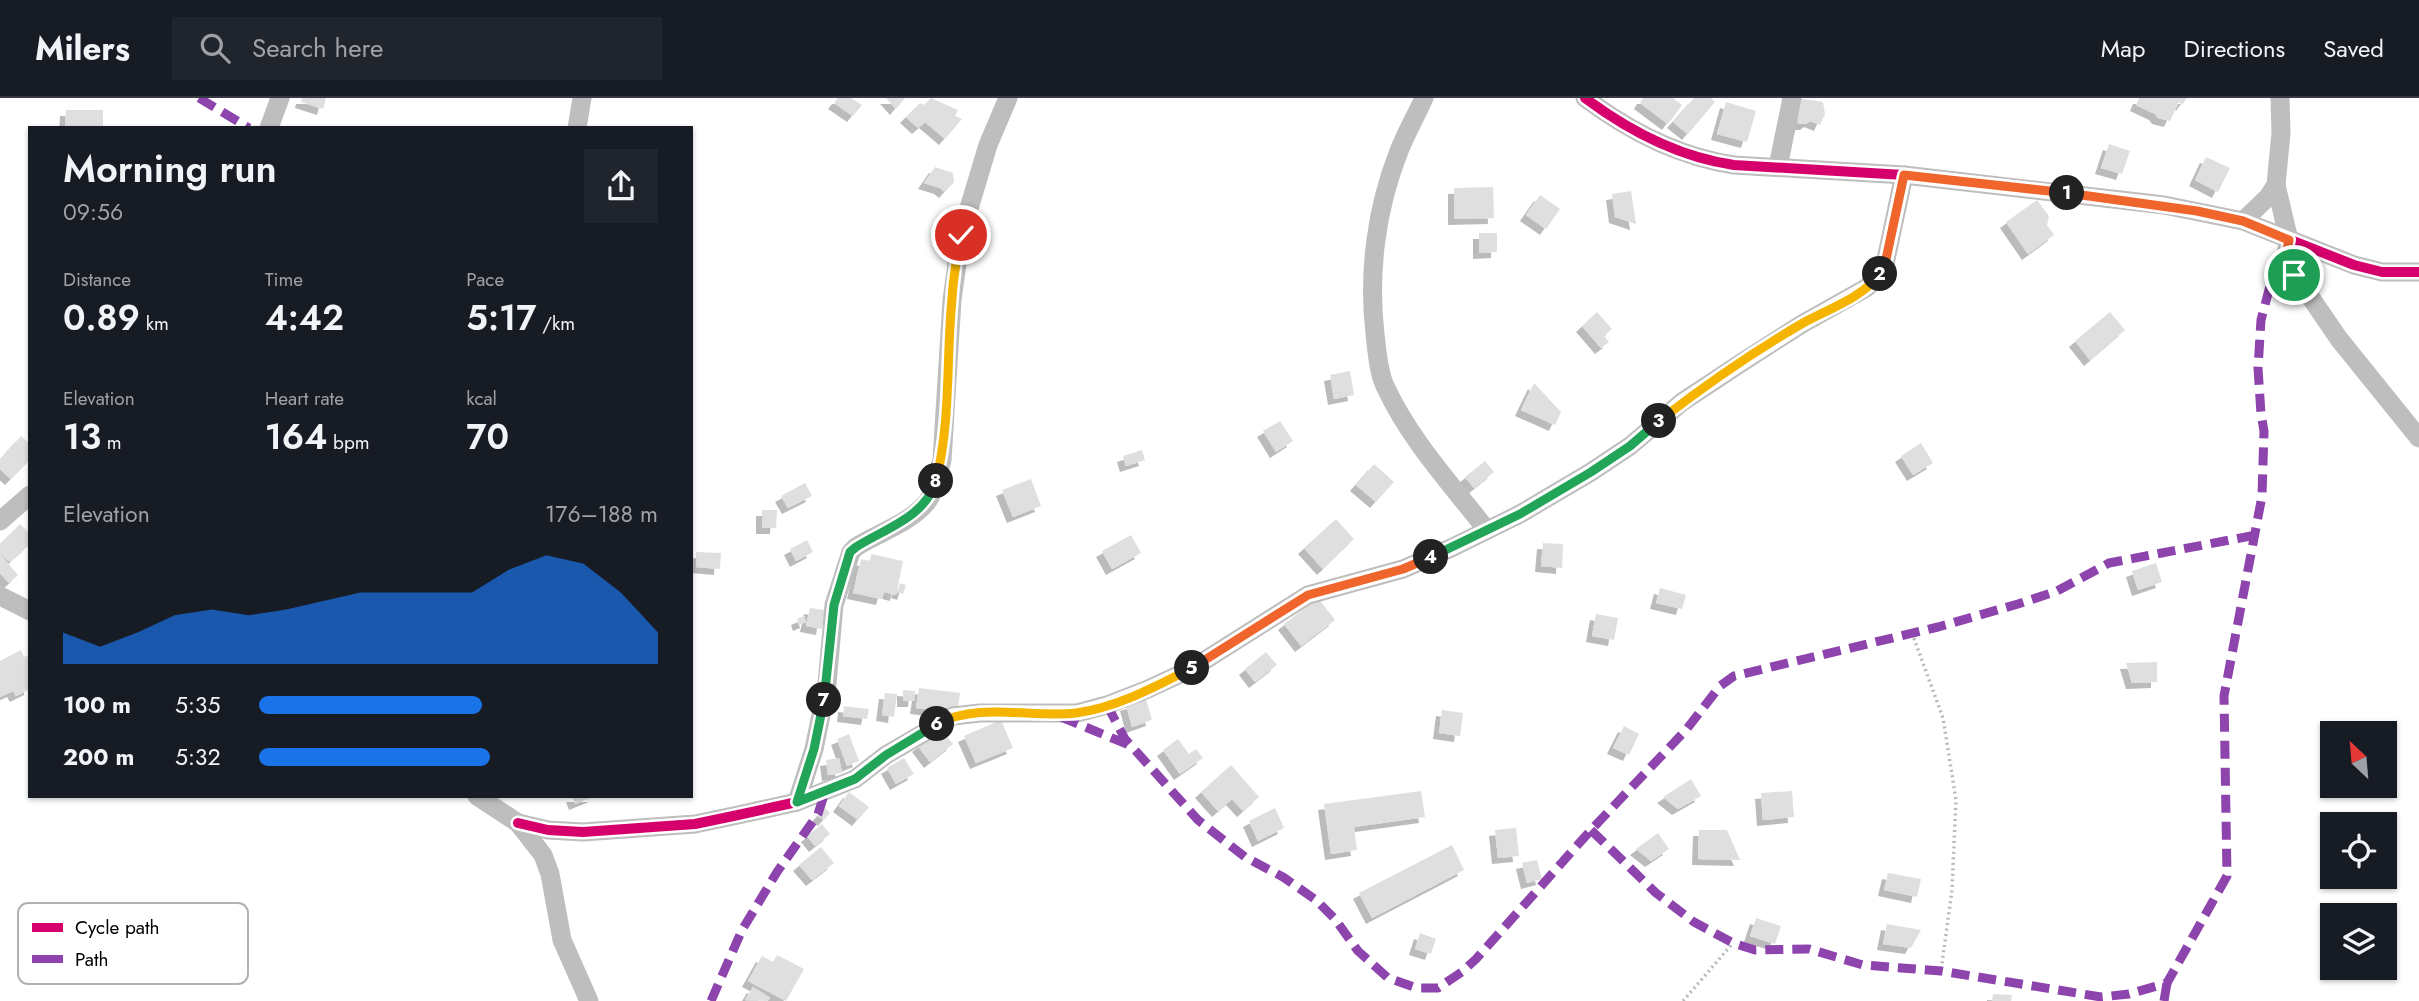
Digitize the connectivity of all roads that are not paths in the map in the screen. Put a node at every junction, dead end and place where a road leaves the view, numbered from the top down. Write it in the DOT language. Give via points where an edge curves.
graph roads {
  1 [pos="280,98"];
  2 [pos="582,98"];
  3 [pos="1008,98"];
  4 [pos="1424,98"];
  5 [pos="1585,98"];
  6 [pos="1792,98"];
  7 [pos="2280,98"];
  8 [pos="270,126"];
  9 [pos="577,126"];
  10 [pos="1778,167"];
  11 [pos="1904,175"];
  12 [pos="2276,185"];
  13 [pos="2243,221"];
  14 [pos="2289,240"];
  15 [pos="2419,272"];
  16 [pos="2419,438"];
  17 [pos="28,497"];
  18 [pos="0,521"];
  19 [pos="1486,529"];
  20 [pos="0,596"];
  21 [pos="28,610"];
  22 [pos="480,798"];
  23 [pos="797,802"];
  24 [pos="518,823"];
  25 [pos="589,1001"];
  1 -- 8 [label="street"];
  2 -- 9 [label="street"];
  3 -- 23 [label="street" via="988,145 961,235 951,300 944,438 935,485 917,512 850,552 834,605 827,684 814,749"];
  4 -- 19 [label="street" via="1399,152 1373,256 1371,302 1376,342 1383,383 1398,412 1419,446"];
  5 -- 10 [label="street" via="1626,127 1687,155 1710,162"];
  6 -- 10 [label="street"];
  7 -- 12 [label="street"];
  10 -- 11 [label="street"];
  11 -- 13 [label="street" via="2136,201"];
  11 -- 19 [label="street" via="1885,264 1866,288 1682,402 1591,472"];
  12 -- 13 [label="street"];
  12 -- 14 [label="street"];
  13 -- 14 [label="street"];
  14 -- 15 [label="street" via="2382,272"];
  14 -- 16 [label="street" via="2285,260 2294,275"];
  17 -- 18 [label="street"];
  19 -- 23 [label="street" via="1403,569 1308,595 1191,669 1138,693 1077,713 953,716 855,779"];
  20 -- 21 [label="street"];
  22 -- 24 [label="street"];
  23 -- 24 [label="street" via="695,824 625,830 548,830"];
  24 -- 25 [label="street" via="547,864 562,940"];
}
